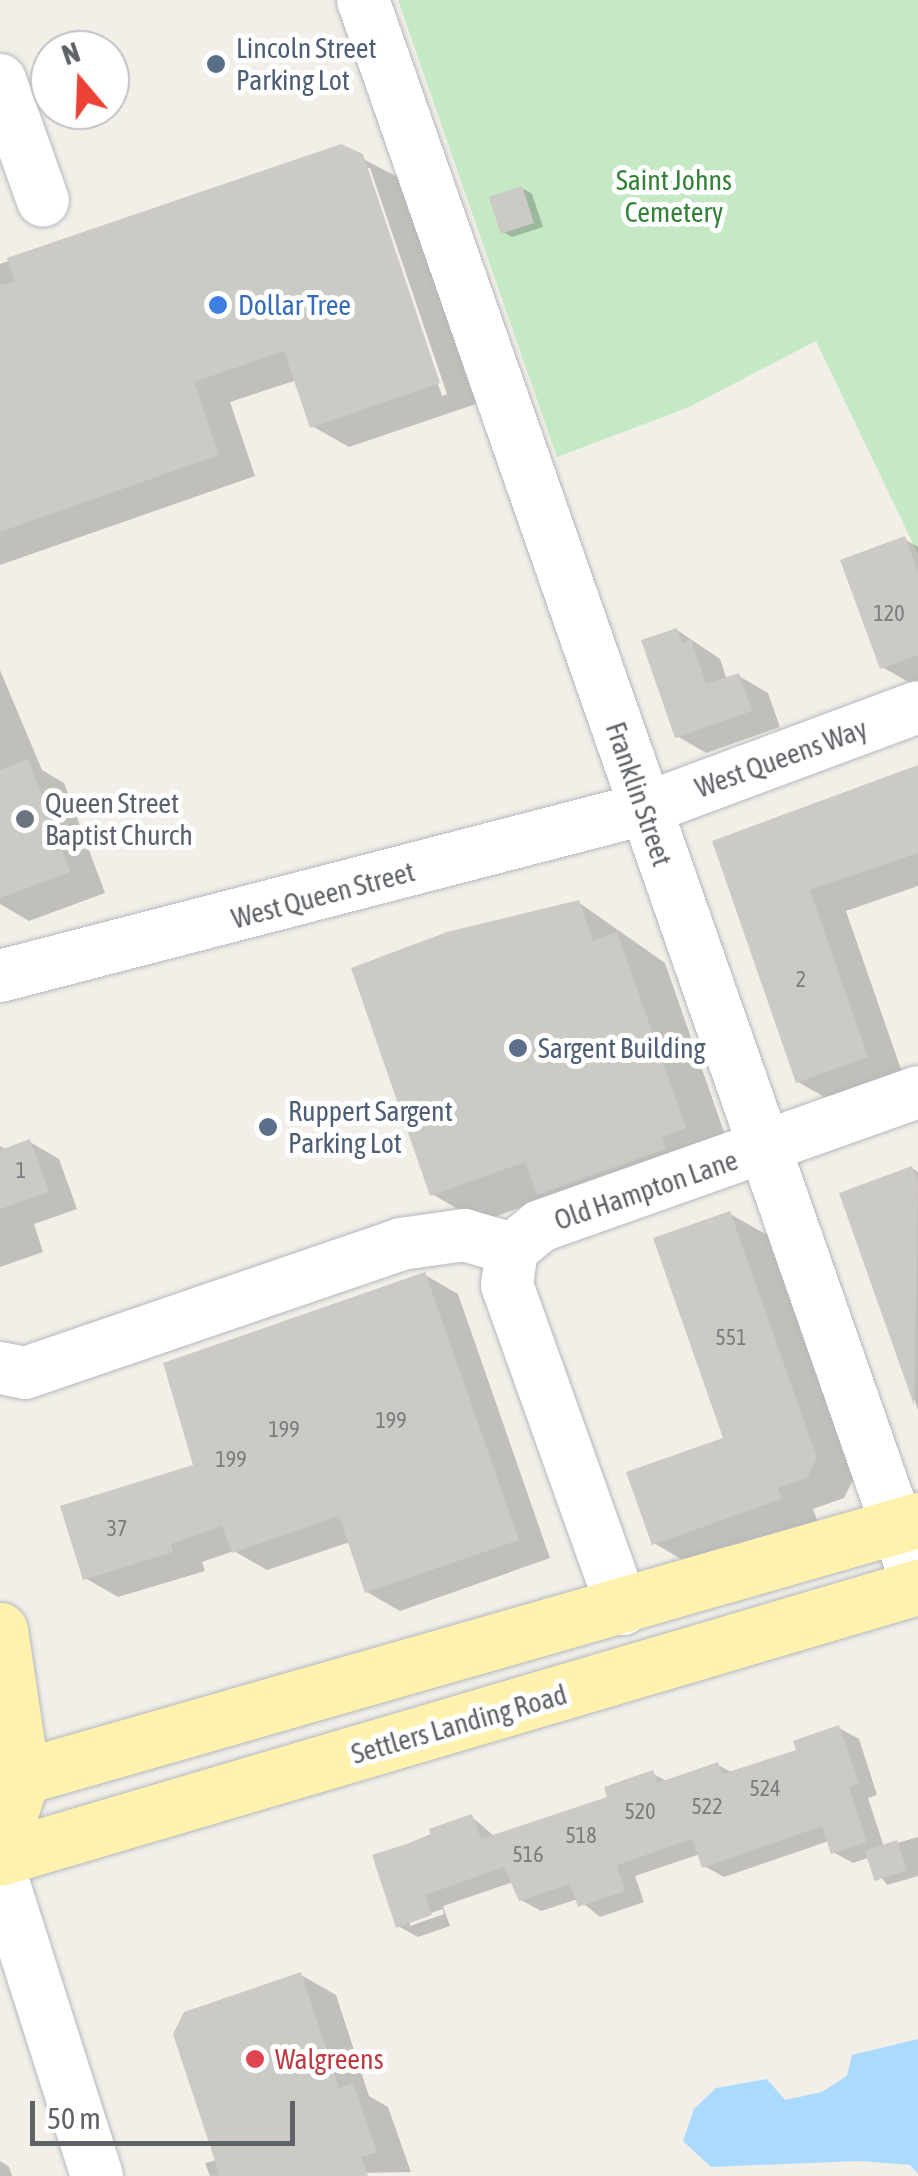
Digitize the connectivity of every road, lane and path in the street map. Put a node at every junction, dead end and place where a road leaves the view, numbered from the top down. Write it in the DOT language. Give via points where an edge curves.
graph roads {
  1 [pos="362,0"];
  2 [pos="0,80"];
  3 [pos="44,200"];
  4 [pos="918,708"];
  5 [pos="644,810"];
  6 [pos="0,976"];
  7 [pos="918,1092"];
  8 [pos="767,1148"];
  9 [pos="512,1250"];
  10 [pos="0,1368"];
  11 [pos="908,1523"];
  12 [pos="918,1586"];
  13 [pos="623,1610"];
  14 [pos="0,1630"];
  15 [pos="11,1780"];
  16 [pos="0,1846"];
  17 [pos="0,1858"];
  18 [pos="0,1872"];
  19 [pos="98,2176"];
  1 -- 5 [label="street, Franklin Street"];
  2 -- 3 [label="street"];
  4 -- 5 [label="street, West Queens Way"];
  5 -- 6 [label="street, West Queen Street"];
  5 -- 8 [label="street, Franklin Street"];
  7 -- 8 [label="street, Old Hampton Lane"];
  8 -- 9 [label="street, Old Hampton Lane" via="540,1226"];
  8 -- 11 [label="street, Franklin Street"];
  9 -- 10 [label="street" via="464,1235 401,1244 25,1372"];
  9 -- 13 [label="street" via="507,1285"];
  11 -- 12 [label="street, Franklin Street"];
  11 -- 13 [label="main road"];
  12 -- 17 [label="main road, Settlers Landing Road"];
  13 -- 15 [label="main road"];
  14 -- 15 [label="main road"];
  15 -- 16 [label="main road"];
  18 -- 19 [label="street"];
}
